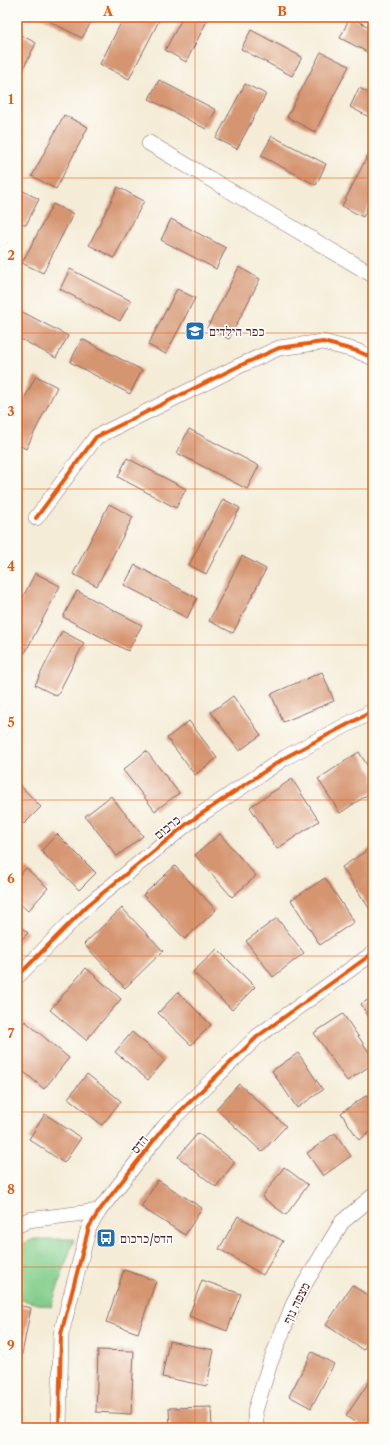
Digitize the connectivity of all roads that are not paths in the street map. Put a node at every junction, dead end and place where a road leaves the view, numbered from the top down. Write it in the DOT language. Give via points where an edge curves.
graph roads {
  1 [pos="149,143"];
  2 [pos="373,275"];
  3 [pos="373,358"];
  4 [pos="36,518"];
  5 [pos="373,711"];
  6 [pos="373,953"];
  7 [pos="17,977"];
  8 [pos="373,1196"];
  9 [pos="99,1211"];
  10 [pos="17,1226"];
  11 [pos="60,1428"];
  12 [pos="256,1428"];
  1 -- 2 [label="street"];
  3 -- 4 [label="street" via="357,350 323,342 279,348 239,366 96,437"];
  5 -- 7 [label="street, כרכום" via="286,756 188,823 87,906"];
  6 -- 9 [label="street, הדס" via="258,1036 165,1126"];
  8 -- 12 [label="street, מצפה נוף" via="342,1222 295,1300 270,1363 256,1411"];
  9 -- 10 [label="street" via="28,1220"];
  9 -- 11 [label="street, הדס" via="89,1227 61,1334"];
}
